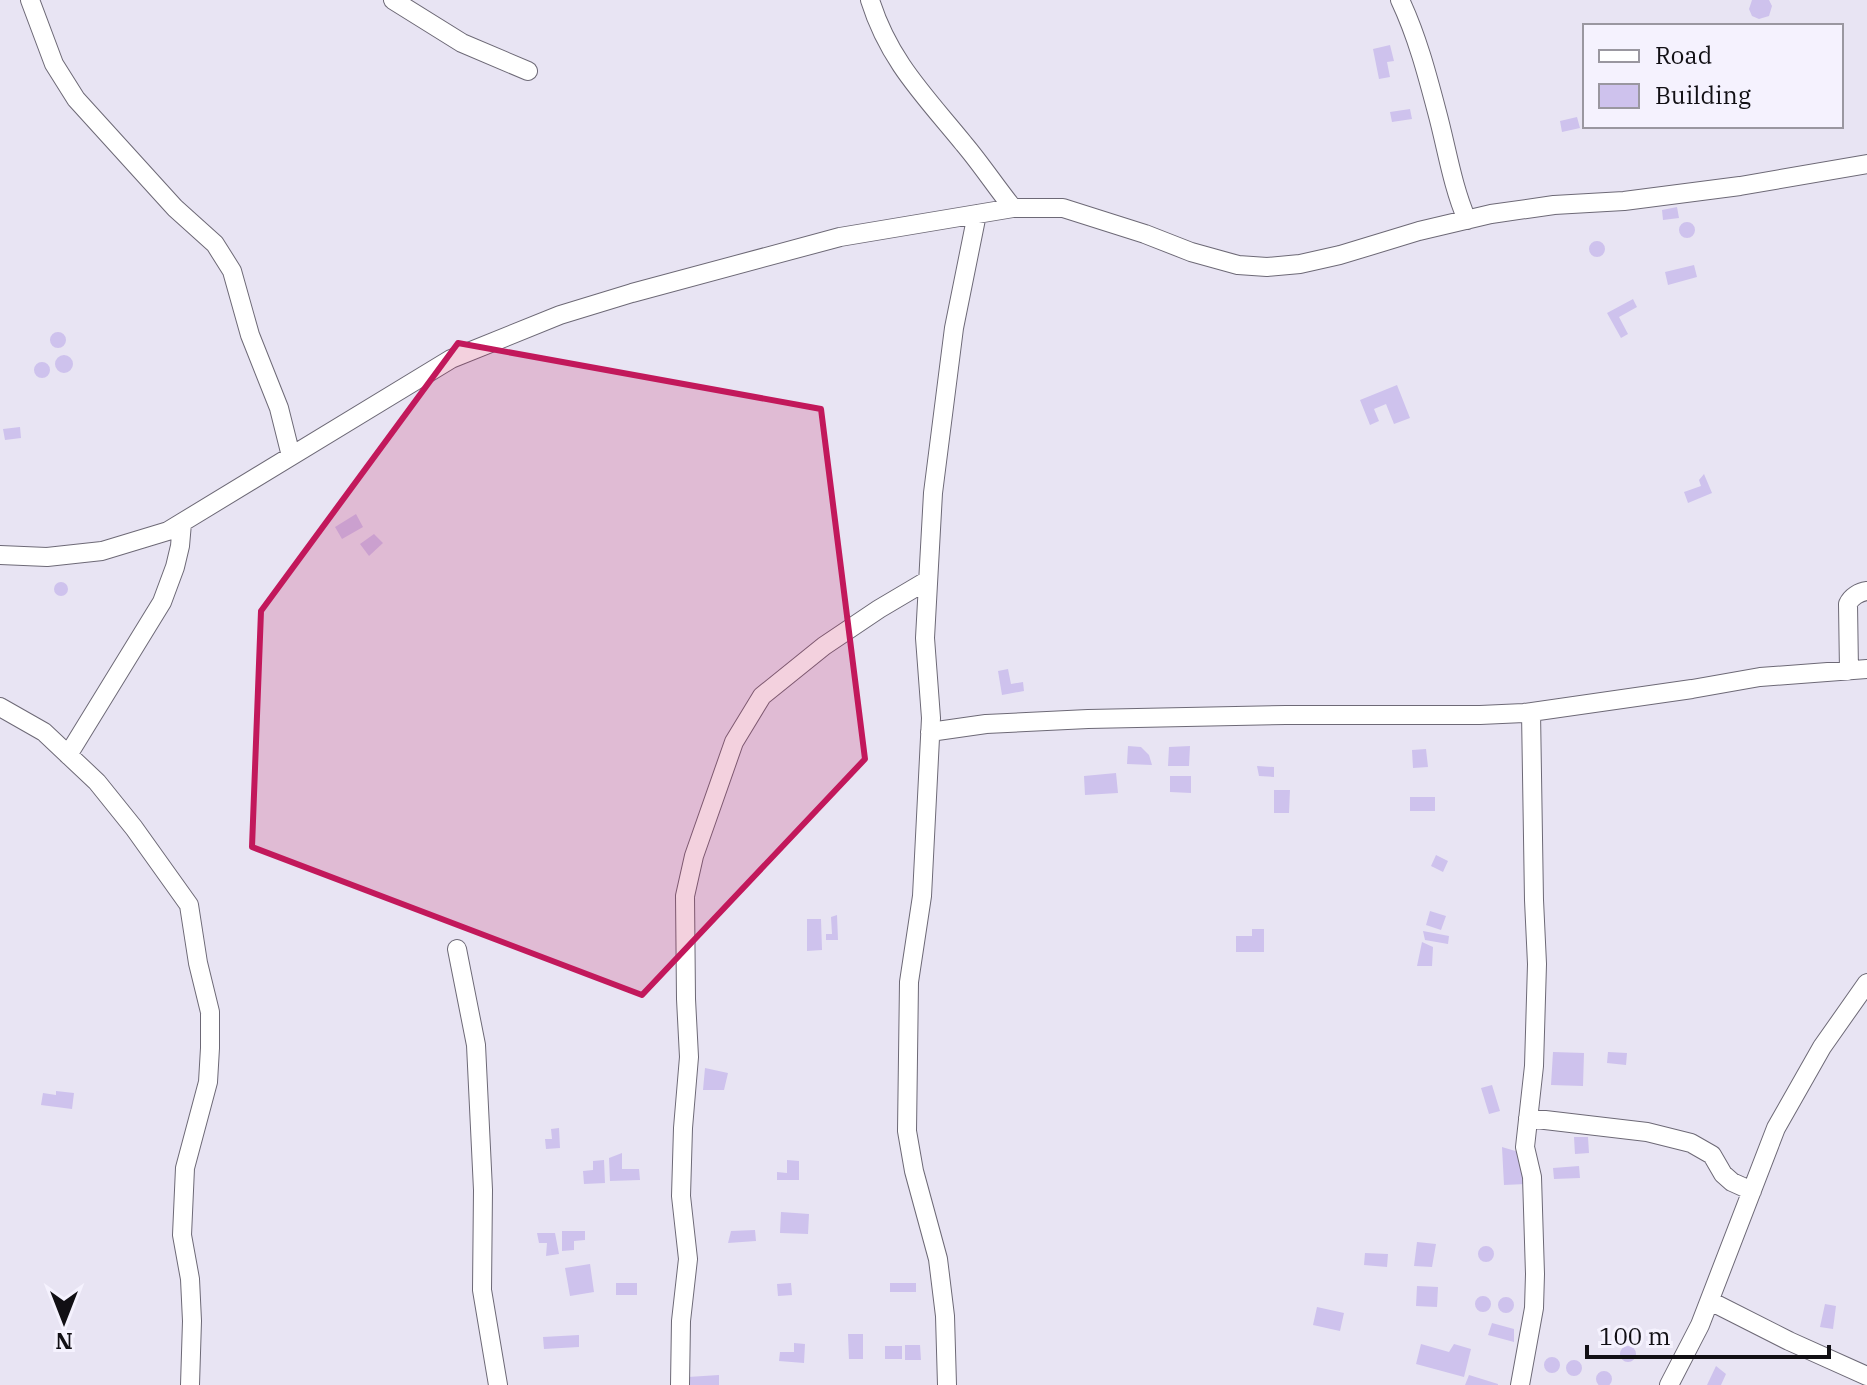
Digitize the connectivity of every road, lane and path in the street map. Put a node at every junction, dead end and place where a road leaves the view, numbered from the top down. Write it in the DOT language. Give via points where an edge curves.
graph roads {
  1 [pos="30,0"];
  2 [pos="393,0"];
  3 [pos="870,0"];
  4 [pos="1400,0"];
  5 [pos="528,71"];
  6 [pos="1867,164"];
  7 [pos="1013,208"];
  8 [pos="977,214"];
  9 [pos="1467,220"];
  10 [pos="291,456"];
  11 [pos="182,523"];
  12 [pos="0,555"];
  13 [pos="928,580"];
  14 [pos="1867,591"];
  15 [pos="1858,670"];
  16 [pos="0,707"];
  17 [pos="1531,712"];
  18 [pos="930,732"];
  19 [pos="68,755"];
  20 [pos="457,949"];
  21 [pos="1867,983"];
  22 [pos="1528,1118"];
  23 [pos="1752,1191"];
  24 [pos="1710,1301"];
  25 [pos="1867,1376"];
  26 [pos="190,1385"];
  27 [pos="498,1385"];
  28 [pos="680,1385"];
  29 [pos="947,1385"];
  30 [pos="1520,1385"];
  31 [pos="1669,1385"];
  1 -- 10 [label="street" via="54,64 76,99 215,244 232,271"];
  2 -- 5 [label="street" via="462,43"];
  3 -- 7 [label="street" via="908,77"];
  4 -- 9 [label="street" via="1424,62"];
  6 -- 9 [label="street" via="1740,186 1554,205"];
  7 -- 8 [label="street"];
  7 -- 9 [label="street" via="1063,208 1191,252 1267,267 1340,255"];
  8 -- 10 [label="street" via="840,237 560,315 451,359"];
  8 -- 13 [label="street" via="954,328"];
  10 -- 11 [label="street"];
  11 -- 12 [label="street" via="102,551"];
  11 -- 19 [label="street" via="175,567 162,602"];
  13 -- 18 [label="street"];
  13 -- 28 [label="street" via="824,646 762,696 734,742 694,856 685,896 689,1057 681,1196 688,1259"];
  14 -- 15 [label="street" via="1848,604"];
  15 -- 17 [label="street" via="1760,677"];
  16 -- 19 [label="street" via="44,732"];
  17 -- 18 [label="street" via="1088,719"];
  17 -- 22 [label="street" via="1537,964"];
  18 -- 29 [label="street" via="922,896 909,982 907,1131 938,1259"];
  19 -- 26 [label="street" via="97,782 189,905 210,1012 208,1082 185,1168 182,1235 190,1279"];
  20 -- 27 [label="street" via="476,1045 482,1290"];
  21 -- 23 [label="street" via="1822,1047 1776,1128"];
  22 -- 23 [label="street" via="1647,1132 1691,1143 1712,1155 1732,1182"];
  22 -- 30 [label="street" via="1534,1308"];
  23 -- 24 [label="street"];
  24 -- 25 [label="street"];
  24 -- 31 [label="street"];
}
